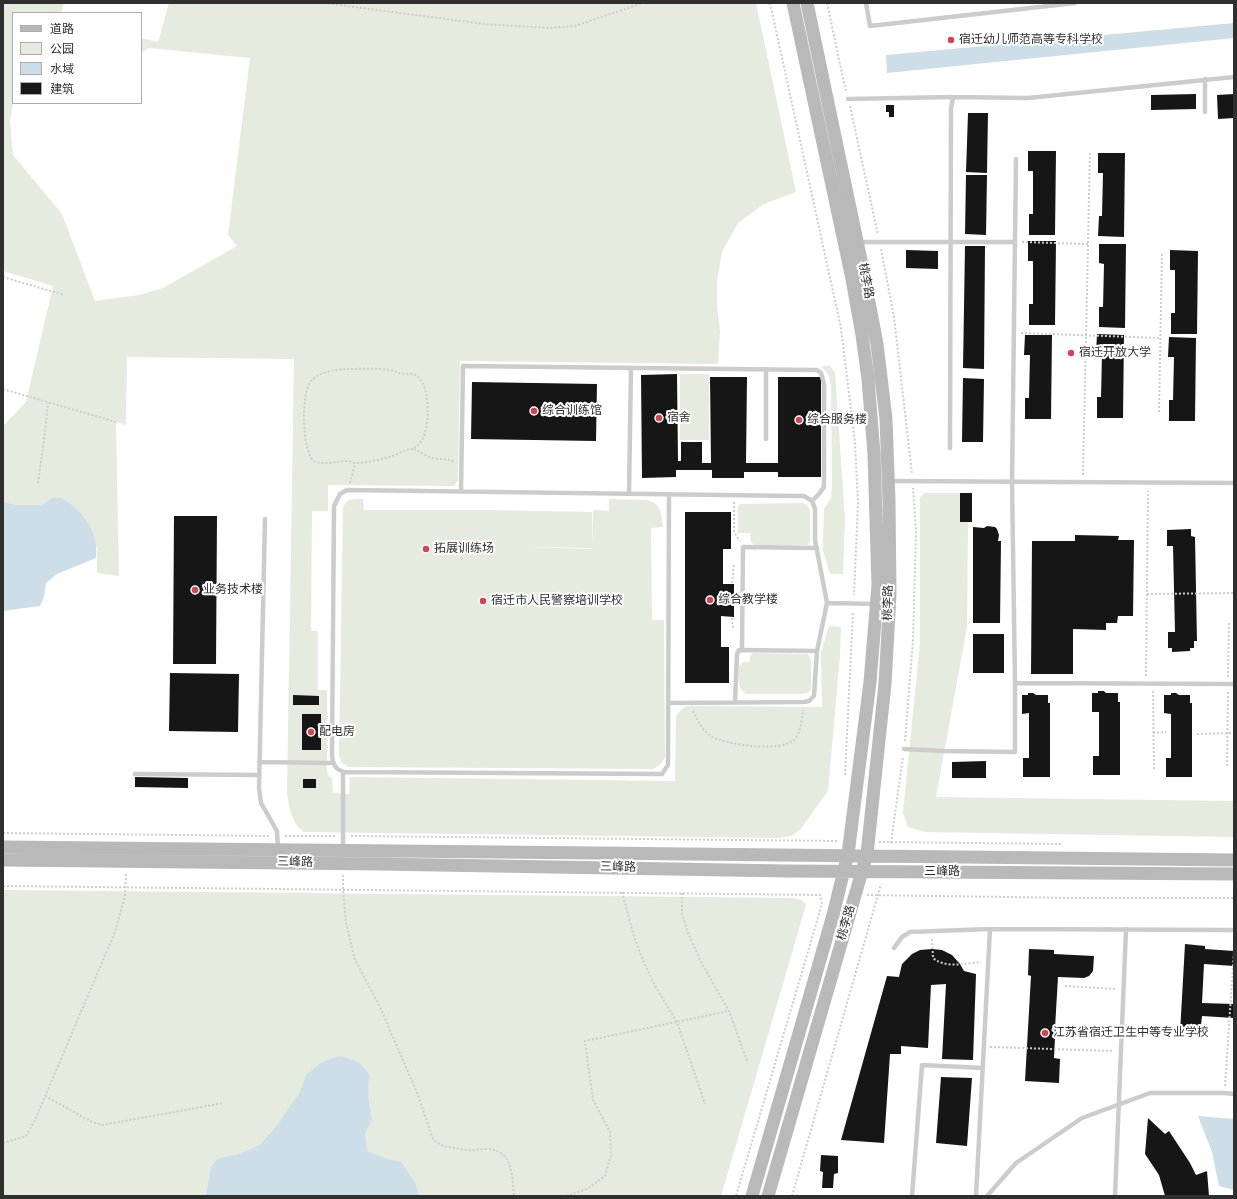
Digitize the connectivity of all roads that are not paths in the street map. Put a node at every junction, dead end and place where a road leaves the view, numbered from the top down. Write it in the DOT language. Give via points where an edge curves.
graph roads {
  1 [pos="793,3"];
  2 [pos="807,3"];
  3 [pos="866,3"];
  4 [pos="1075,3"];
  5 [pos="1234,77"];
  6 [pos="1205,80"];
  7 [pos="953,97"];
  8 [pos="848,99"];
  9 [pos="1205,112"];
  10 [pos="1016,159"];
  11 [pos="857,242"];
  12 [pos="951,242"];
  13 [pos="1015,242"];
  14 [pos="631,368"];
  15 [pos="766,369"];
  16 [pos="766,440"];
  17 [pos="950,448"];
  18 [pos="875,480"];
  19 [pos="888,480"];
  20 [pos="1012,482"];
  21 [pos="1234,483"];
  22 [pos="461,491"];
  23 [pos="629,494"];
  24 [pos="669,495"];
  25 [pos="812,501"];
  26 [pos="265,519"];
  27 [pos="817,548"];
  28 [pos="828,603"];
  29 [pos="883,604"];
  30 [pos="742,650"];
  31 [pos="816,652"];
  32 [pos="1016,683"];
  33 [pos="1234,684"];
  34 [pos="735,702"];
  35 [pos="669,703"];
  36 [pos="904,749"];
  37 [pos="259,762"];
  38 [pos="333,763"];
  39 [pos="343,772"];
  40 [pos="135,774"];
  41 [pos="259,774"];
  42 [pos="3,847"];
  43 [pos="849,848"];
  44 [pos="868,848"];
  45 [pos="278,856"];
  46 [pos="343,857"];
  47 [pos="3,860"];
  48 [pos="1234,860"];
  49 [pos="844,871"];
  50 [pos="862,871"];
  51 [pos="1234,874"];
  52 [pos="990,929"];
  53 [pos="1126,929"];
  54 [pos="1234,930"];
  55 [pos="894,948"];
  56 [pos="983,1068"];
  57 [pos="1234,1094"];
  58 [pos="1119,1105"];
  59 [pos="752,1196"];
  60 [pos="768,1196"];
  61 [pos="912,1196"];
  62 [pos="976,1196"];
  63 [pos="987,1196"];
  64 [pos="1115,1196"];
  1 -- 18 [label="main road, 桃李路" via="862,335 868,379"];
  2 -- 11 [label="main road, 桃李路"];
  3 -- 4 [label="lane" via="870,26"];
  5 -- 6 [label="lane"];
  6 -- 7 [label="lane" via="1028,98"];
  6 -- 9 [label="lane"];
  7 -- 8 [label="lane"];
  7 -- 12 [label="lane"];
  10 -- 13 [label="lane"];
  11 -- 12 [label="lane"];
  11 -- 19 [label="main road, 桃李路" via="877,344 886,418"];
  12 -- 13 [label="lane"];
  12 -- 17 [label="lane"];
  13 -- 20 [label="lane"];
  14 -- 15 [label="lane"];
  14 -- 22 [label="lane" via="463,366"];
  14 -- 23 [label="lane"];
  15 -- 16 [label="lane"];
  15 -- 25 [label="lane" via="821,372 824,384 824,487"];
  18 -- 19 [label="lane"];
  18 -- 29 [label="main road, 桃李路" via="878,585"];
  19 -- 20 [label="lane"];
  19 -- 29 [label="main road, 桃李路"];
  20 -- 21 [label="lane"];
  20 -- 32 [label="lane"];
  22 -- 23 [label="lane"];
  22 -- 38 [label="lane" via="347,490 340,494 334,506"];
  23 -- 24 [label="lane"];
  24 -- 25 [label="lane" via="804,496"];
  24 -- 35 [label="lane"];
  25 -- 27 [label="lane" via="815,509"];
  26 -- 37 [label="lane"];
  27 -- 28 [label="lane"];
  27 -- 30 [label="lane" via="743,547"];
  28 -- 29 [label="lane"];
  28 -- 31 [label="lane"];
  29 -- 43 [label="main road, 桃李路" via="870,682"];
  29 -- 44 [label="main road, 桃李路" via="885,684"];
  30 -- 31 [label="lane"];
  30 -- 34 [label="lane" via="737,654"];
  31 -- 34 [label="lane" via="814,696 809,701"];
  32 -- 33 [label="lane"];
  32 -- 36 [label="lane" via="1015,752"];
  34 -- 35 [label="lane"];
  35 -- 39 [label="lane" via="668,765 662,774"];
  37 -- 38 [label="lane"];
  37 -- 41 [label="lane"];
  38 -- 39 [label="lane"];
  39 -- 46 [label="lane"];
  40 -- 41 [label="lane"];
  41 -- 45 [label="lane" via="259,797 275,826"];
  42 -- 45 [label="main road, 三峰路"];
  43 -- 44 [label="main road, 三峰路"];
  43 -- 46 [label="main road, 三峰路"];
  43 -- 49 [label="main road, 桃李路"];
  44 -- 48 [label="main road, 三峰路"];
  44 -- 50 [label="main road, 桃李路"];
  45 -- 46 [label="main road, 三峰路"];
  45 -- 47 [label="main road, 三峰路" via="126,861"];
  46 -- 49 [label="main road, 三峰路"];
  49 -- 50 [label="main road, 三峰路"];
  49 -- 59 [label="main road, 桃李路"];
  50 -- 51 [label="main road, 三峰路"];
  50 -- 60 [label="main road, 桃李路"];
  52 -- 53 [label="lane"];
  52 -- 55 [label="lane" via="910,932 902,937"];
  52 -- 56 [label="lane"];
  53 -- 54 [label="lane"];
  53 -- 58 [label="lane"];
  56 -- 61 [label="lane" via="922,1065"];
  56 -- 62 [label="lane"];
  57 -- 58 [label="lane" via="1150,1093"];
  58 -- 63 [label="lane" via="1082,1118 1016,1163"];
  58 -- 64 [label="lane"];
}
